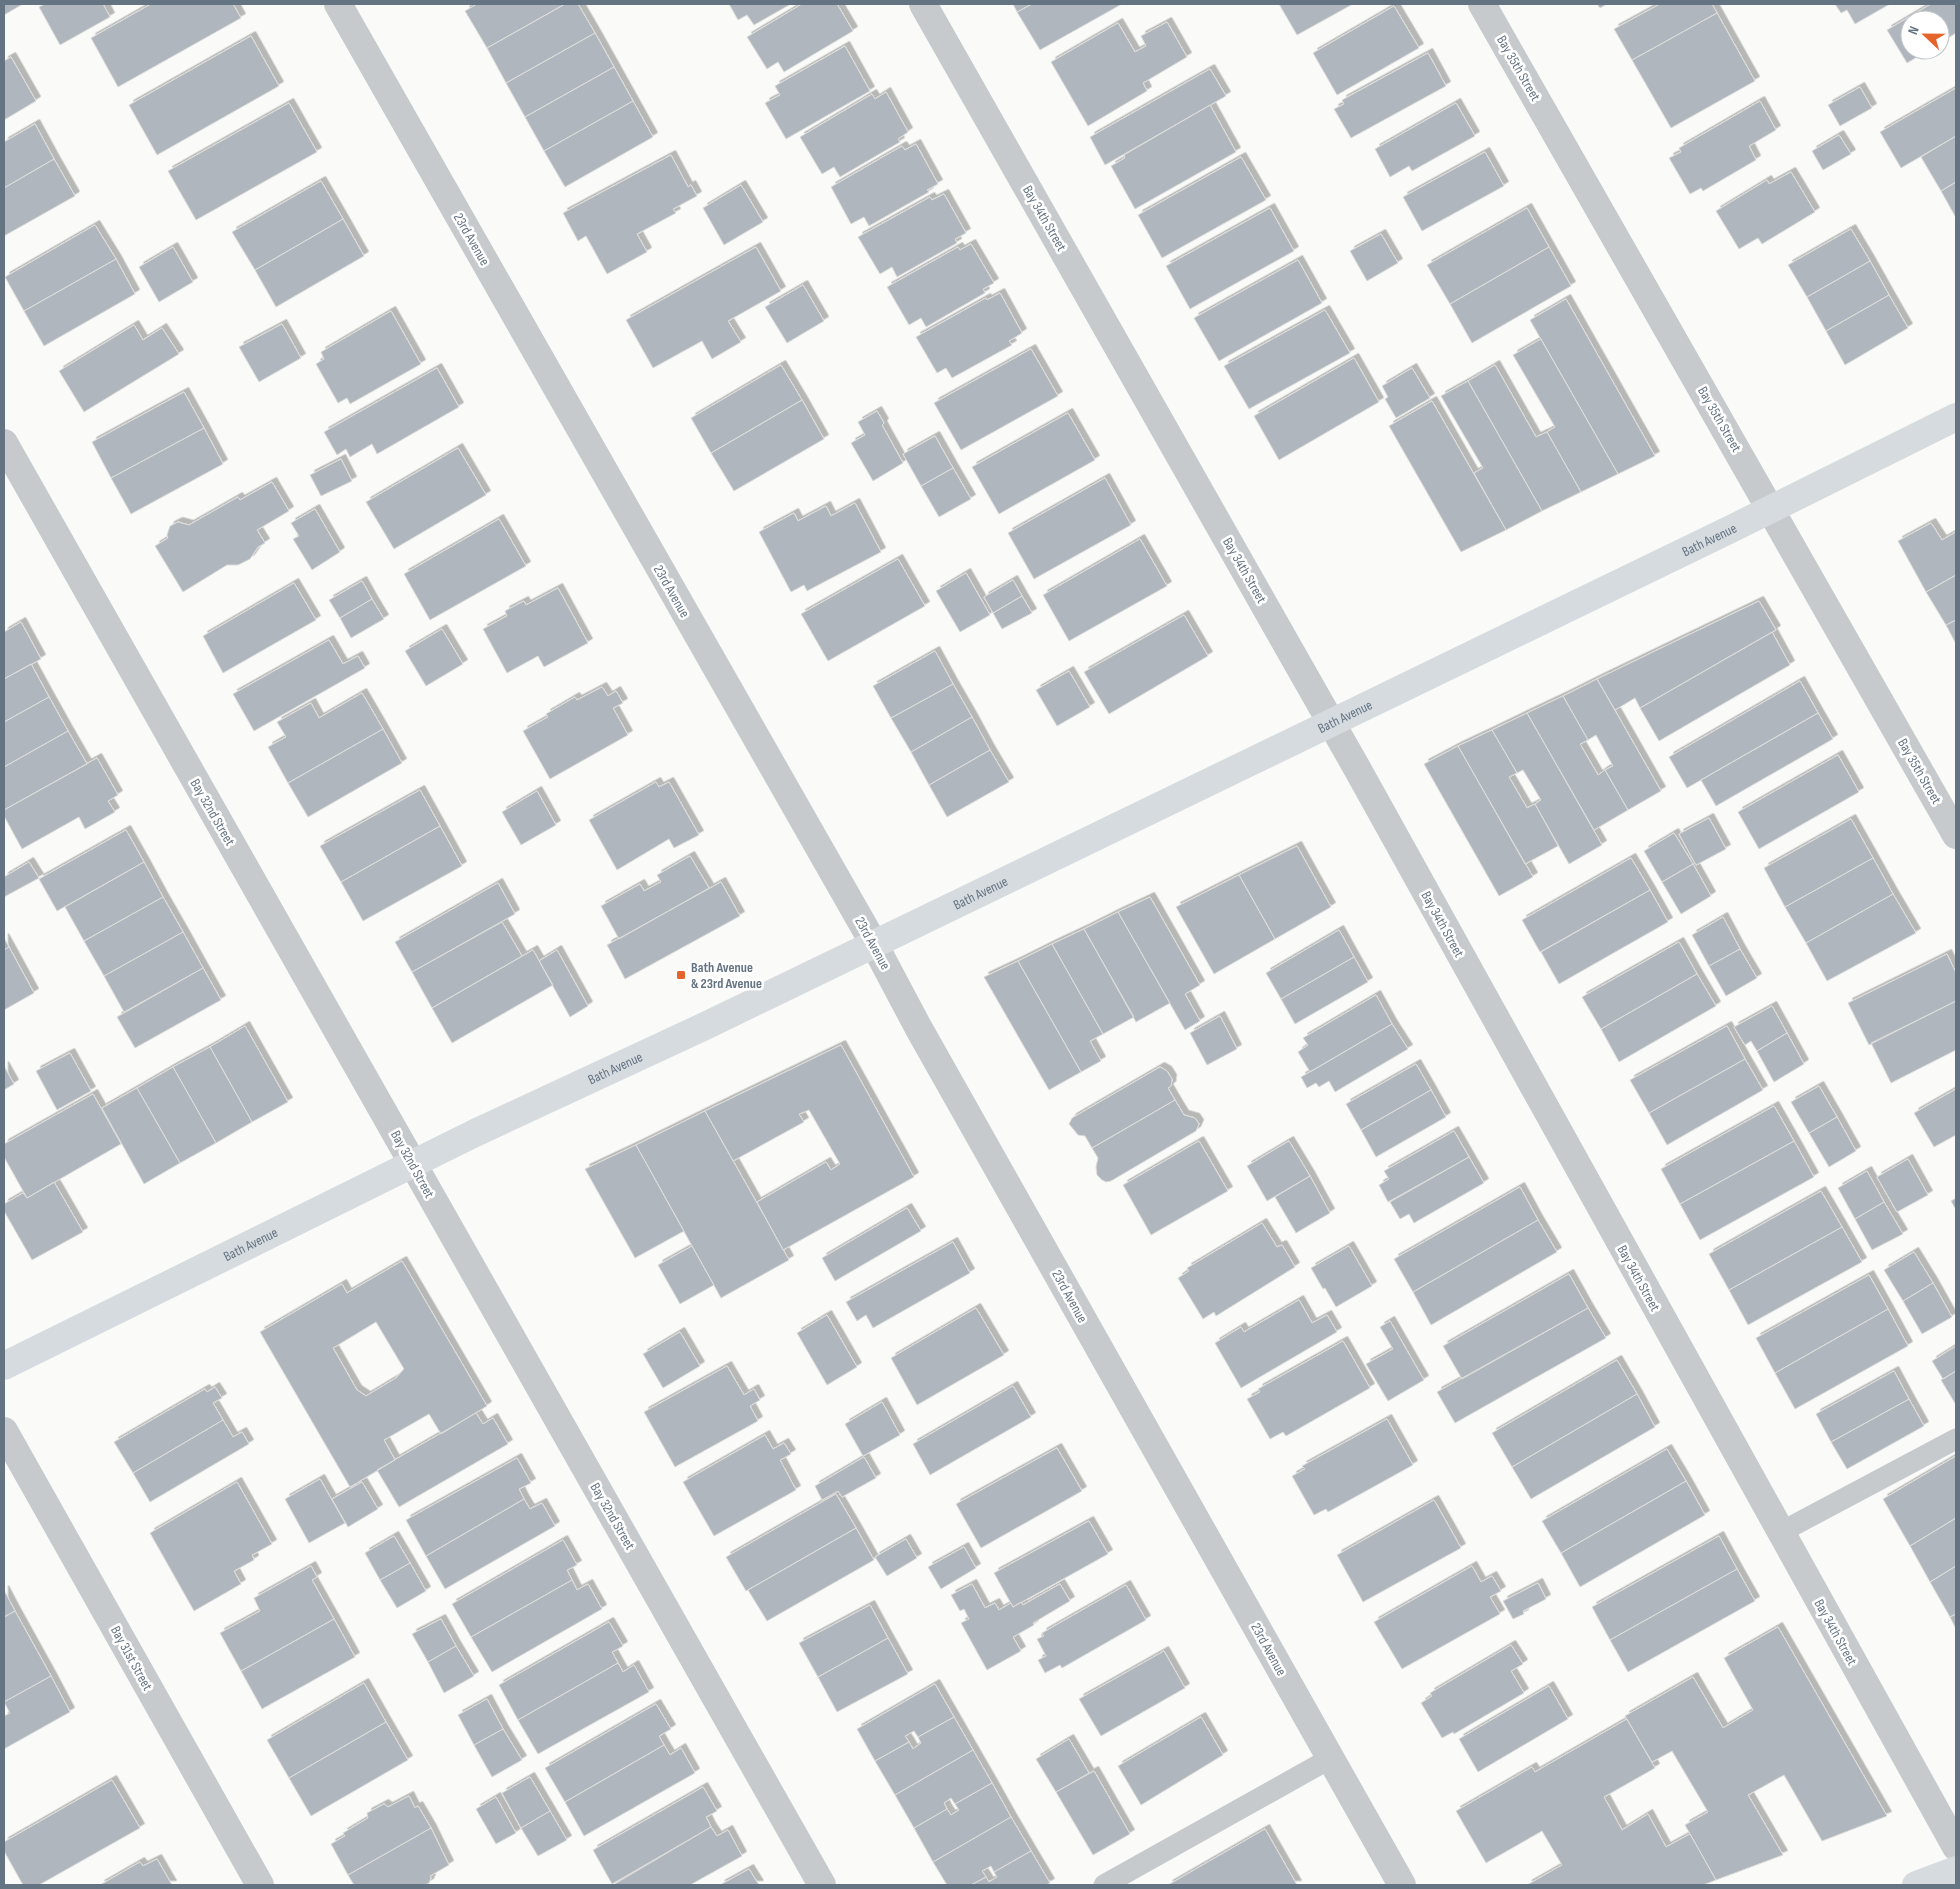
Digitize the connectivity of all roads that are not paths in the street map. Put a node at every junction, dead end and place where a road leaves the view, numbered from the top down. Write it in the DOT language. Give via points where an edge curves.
graph roads {
  1 [pos="338,4"];
  2 [pos="923,4"];
  3 [pos="1482,4"];
  4 [pos="1956,417"];
  5 [pos="4,443"];
  6 [pos="1771,509"];
  7 [pos="1331,723"];
  8 [pos="1956,835"];
  9 [pos="874,944"];
  10 [pos="413,1164"];
  11 [pos="4,1366"];
  12 [pos="4,1431"];
  13 [pos="1956,1439"];
  14 [pos="1781,1532"];
  15 [pos="1331,1758"];
  16 [pos="1956,1847"];
  17 [pos="1956,1870"];
  18 [pos="260,1885"];
  19 [pos="822,1885"];
  20 [pos="1104,1885"];
  21 [pos="1402,1885"];
  22 [pos="1916,1885"];
  1 -- 9 [label="street, 23rd Avenue"];
  2 -- 7 [label="street, Bay 34th Street"];
  3 -- 6 [label="street, Bay 35th Street"];
  4 -- 6 [label="street, Bath Avenue"];
  5 -- 10 [label="street, Bay 32nd Street"];
  6 -- 7 [label="street, Bath Avenue"];
  6 -- 8 [label="street, Bay 35th Street"];
  7 -- 9 [label="street, Bath Avenue"];
  7 -- 14 [label="street, Bay 34th Street"];
  9 -- 10 [label="street, Bath Avenue"];
  9 -- 15 [label="street, 23rd Avenue"];
  10 -- 11 [label="street, Bath Avenue"];
  10 -- 19 [label="street, Bay 32nd Street"];
  12 -- 18 [label="street, Bay 31st Street"];
  13 -- 14 [label="lane"];
  14 -- 16 [label="street, Bay 34th Street"];
  15 -- 20 [label="lane"];
  15 -- 21 [label="street, 23rd Avenue"];
  17 -- 22 [label="street"];
}
